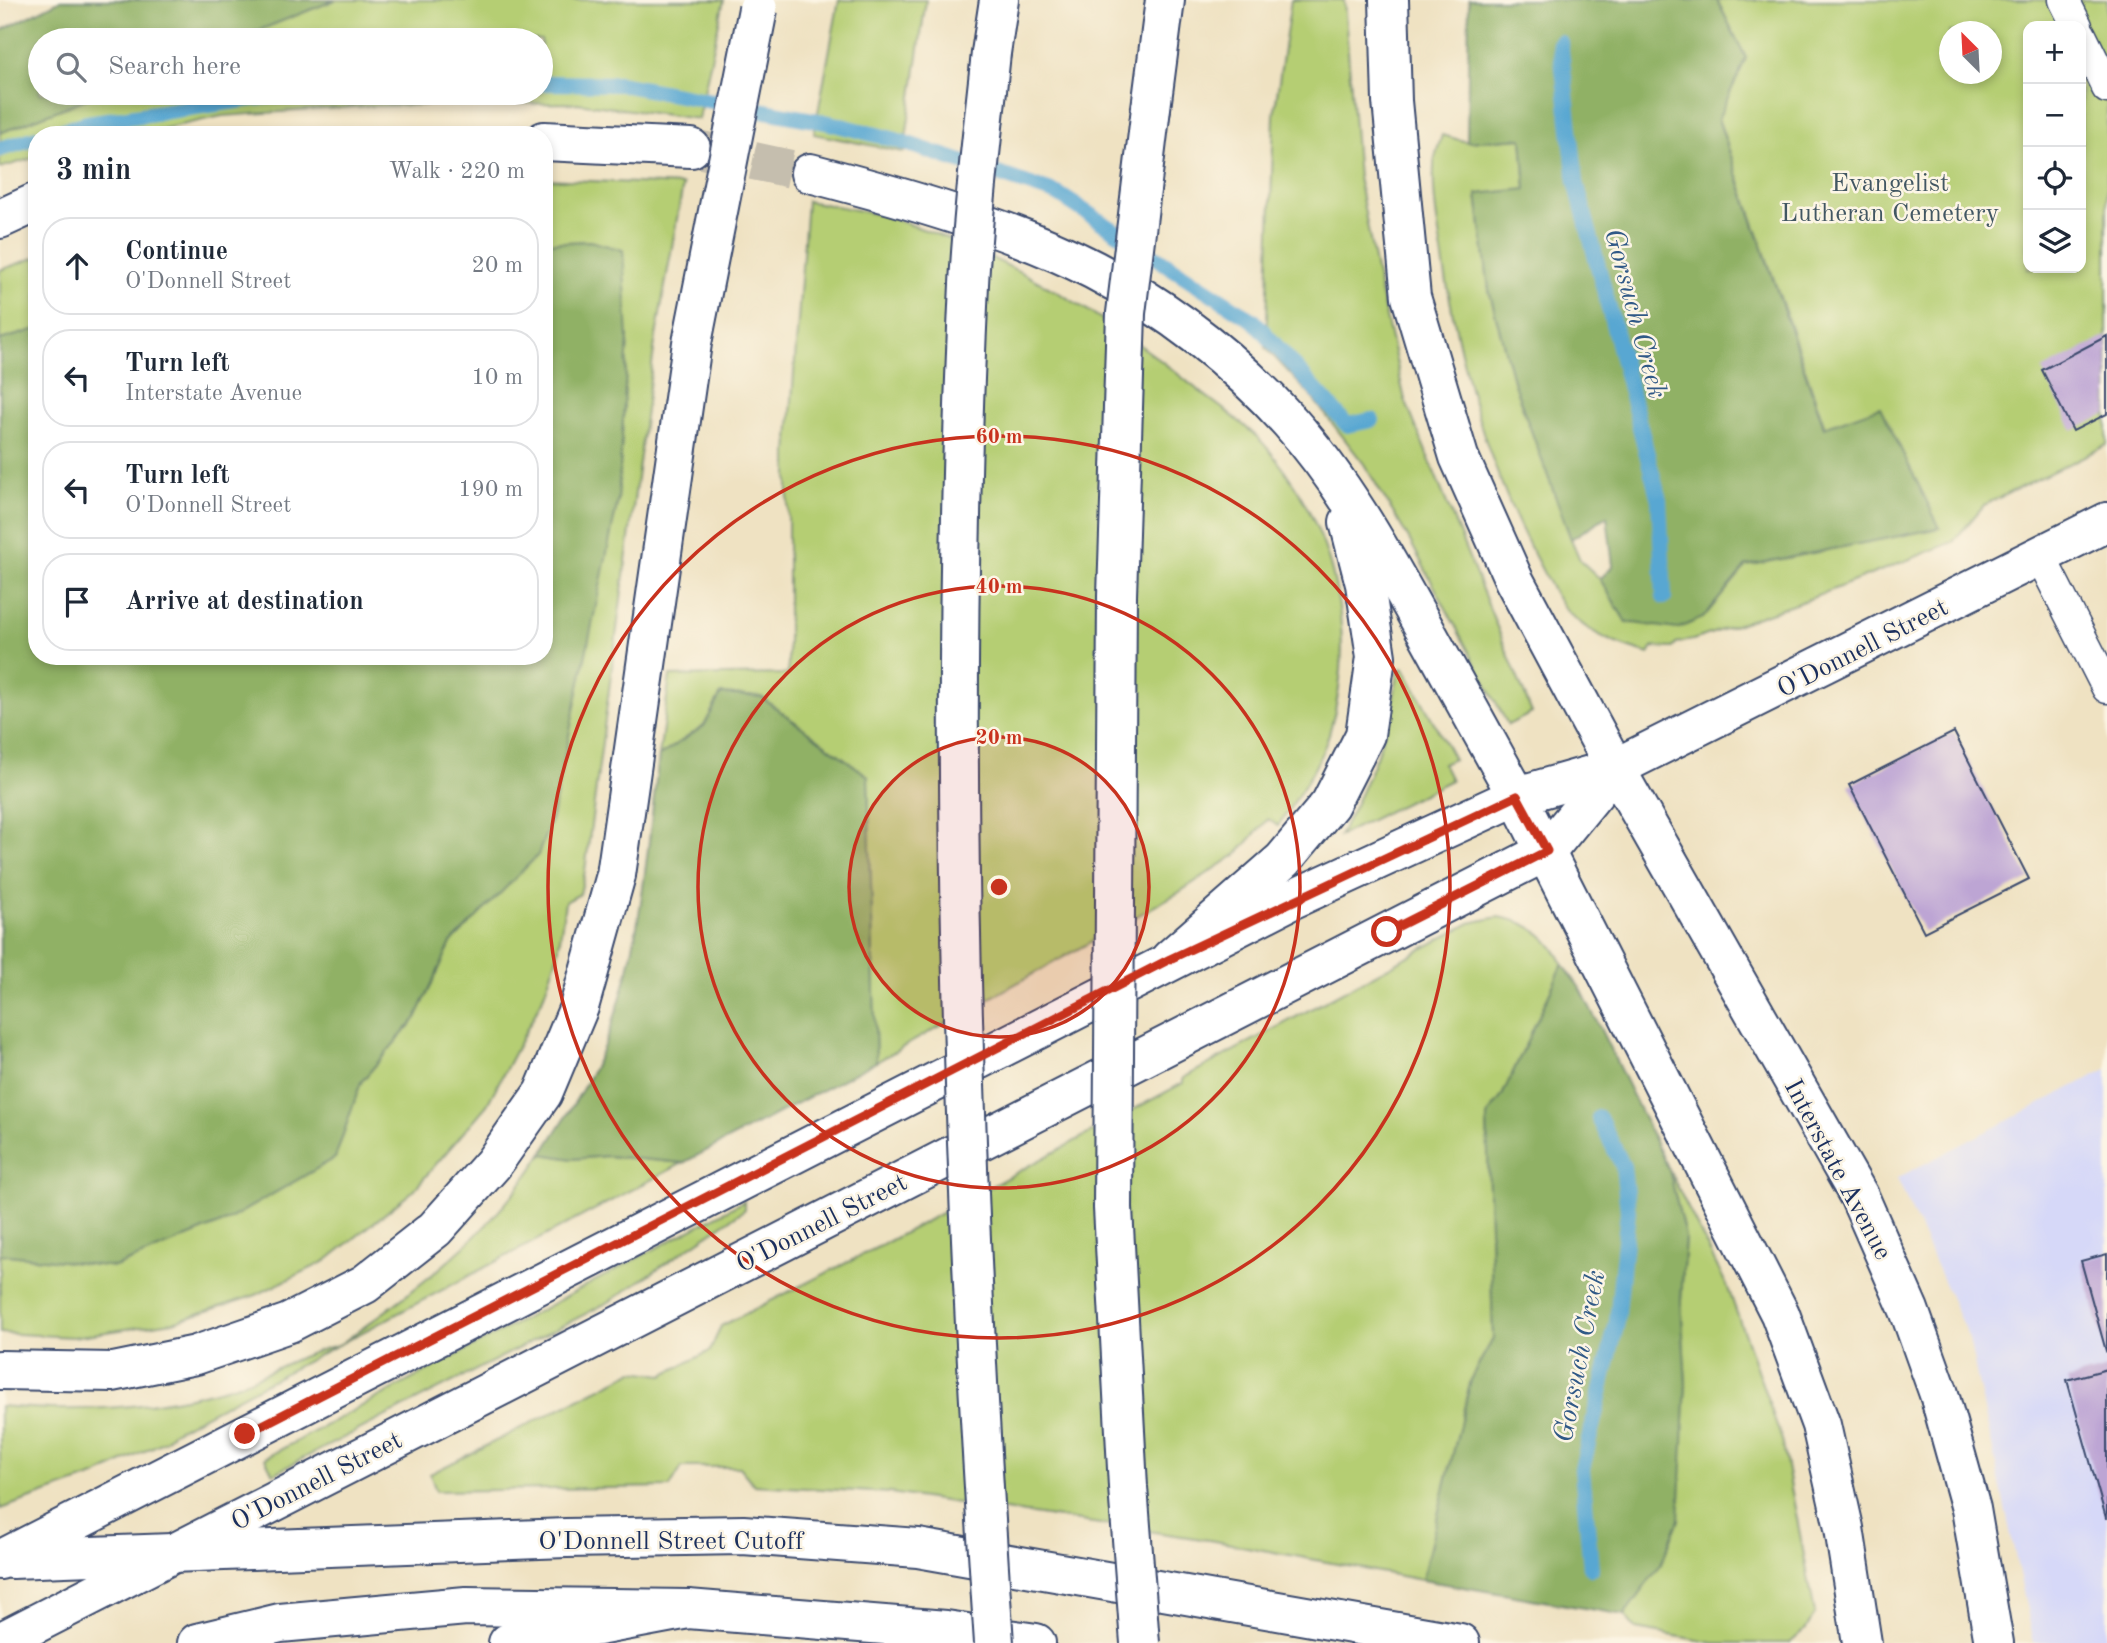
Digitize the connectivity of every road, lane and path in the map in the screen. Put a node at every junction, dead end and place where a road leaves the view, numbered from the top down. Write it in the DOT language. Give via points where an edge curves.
graph roads {
  1 [pos="999,0"];
  2 [pos="1165,0"];
  3 [pos="1389,0"];
  4 [pos="2064,0"];
  5 [pos="759,5"];
  6 [pos="2074,21"];
  7 [pos="2086,45"];
  8 [pos="2107,88"];
  9 [pos="553,141"];
  10 [pos="691,148"];
  11 [pos="810,173"];
  12 [pos="28,202"];
  13 [pos="28,205"];
  14 [pos="0,206"];
  15 [pos="0,219"];
  16 [pos="1340,486"];
  17 [pos="2107,522"];
  18 [pos="2040,556"];
  19 [pos="2107,688"];
  20 [pos="1615,768"];
  21 [pos="1517,796"];
  22 [pos="1547,851"];
  23 [pos="1170,959"];
  24 [pos="0,1370"];
  25 [pos="173,1553"];
  26 [pos="0,1560"];
  27 [pos="688,1609"];
  28 [pos="0,1642"];
  29 [pos="197,1643"];
  30 [pos="508,1643"];
  31 [pos="994,1643"];
  32 [pos="1036,1643"];
  33 [pos="1140,1643"];
  34 [pos="1460,1643"];
  35 [pos="1862,1643"];
  36 [pos="1994,1643"];
  1 -- 31 [label="main road, bridge" via="969,280 959,598 958,877"];
  2 -- 33 [label="main road, bridge" via="1126,313 1117,596 1113,1209"];
  3 -- 20 [label="main road, Interstate Avenue" via="1392,101 1411,297 1459,457 1514,580"];
  4 -- 6 [label="lane"];
  5 -- 24 [label="main road, bridge" via="692,343 616,875 579,1006 543,1093 493,1164 435,1229 365,1284 289,1323 196,1355 113,1372"];
  7 -- 8 [label="lane"];
  9 -- 10 [label="main road"];
  11 -- 16 [label="main road" via="1008,234 1094,270 1171,318 1229,362 1290,422"];
  12 -- 14 [label="main road"];
  13 -- 15 [label="main road"];
  16 -- 21 [label="main road" via="1388,562"];
  16 -- 23 [label="main road" via="1365,584 1376,657 1365,734 1330,804 1283,860"];
  17 -- 18 [label="main road, O'Donnell Street"];
  18 -- 19 [label="lane"];
  18 -- 20 [label="main road, O'Donnell Street"];
  20 -- 21 [label="main road, O'Donnell Street"];
  20 -- 22 [label="main road, O'Donnell Street"];
  20 -- 36 [label="main road, Interstate Avenue" via="1859,1196 1909,1310 1939,1394 1971,1509"];
  21 -- 22 [label="main road"];
  21 -- 23 [label="main road, O'Donnell Street"];
  22 -- 25 [label="main road, O'Donnell Street"];
  22 -- 35 [label="main road" via="1780,1314 1821,1426 1844,1528"];
  23 -- 26 [label="main road, O'Donnell Street"];
  25 -- 26 [label="main road, O'Donnell Street Cutoff"];
  25 -- 28 [label="main road, O'Donnell Street"];
  25 -- 34 [label="main road, O'Donnell Street Cutoff" via="743,1535 918,1548"];
  27 -- 29 [label="main road" via="466,1605 280,1623"];
  27 -- 30 [label="main road"];
  27 -- 32 [label="main road" via="946,1630"];
}
